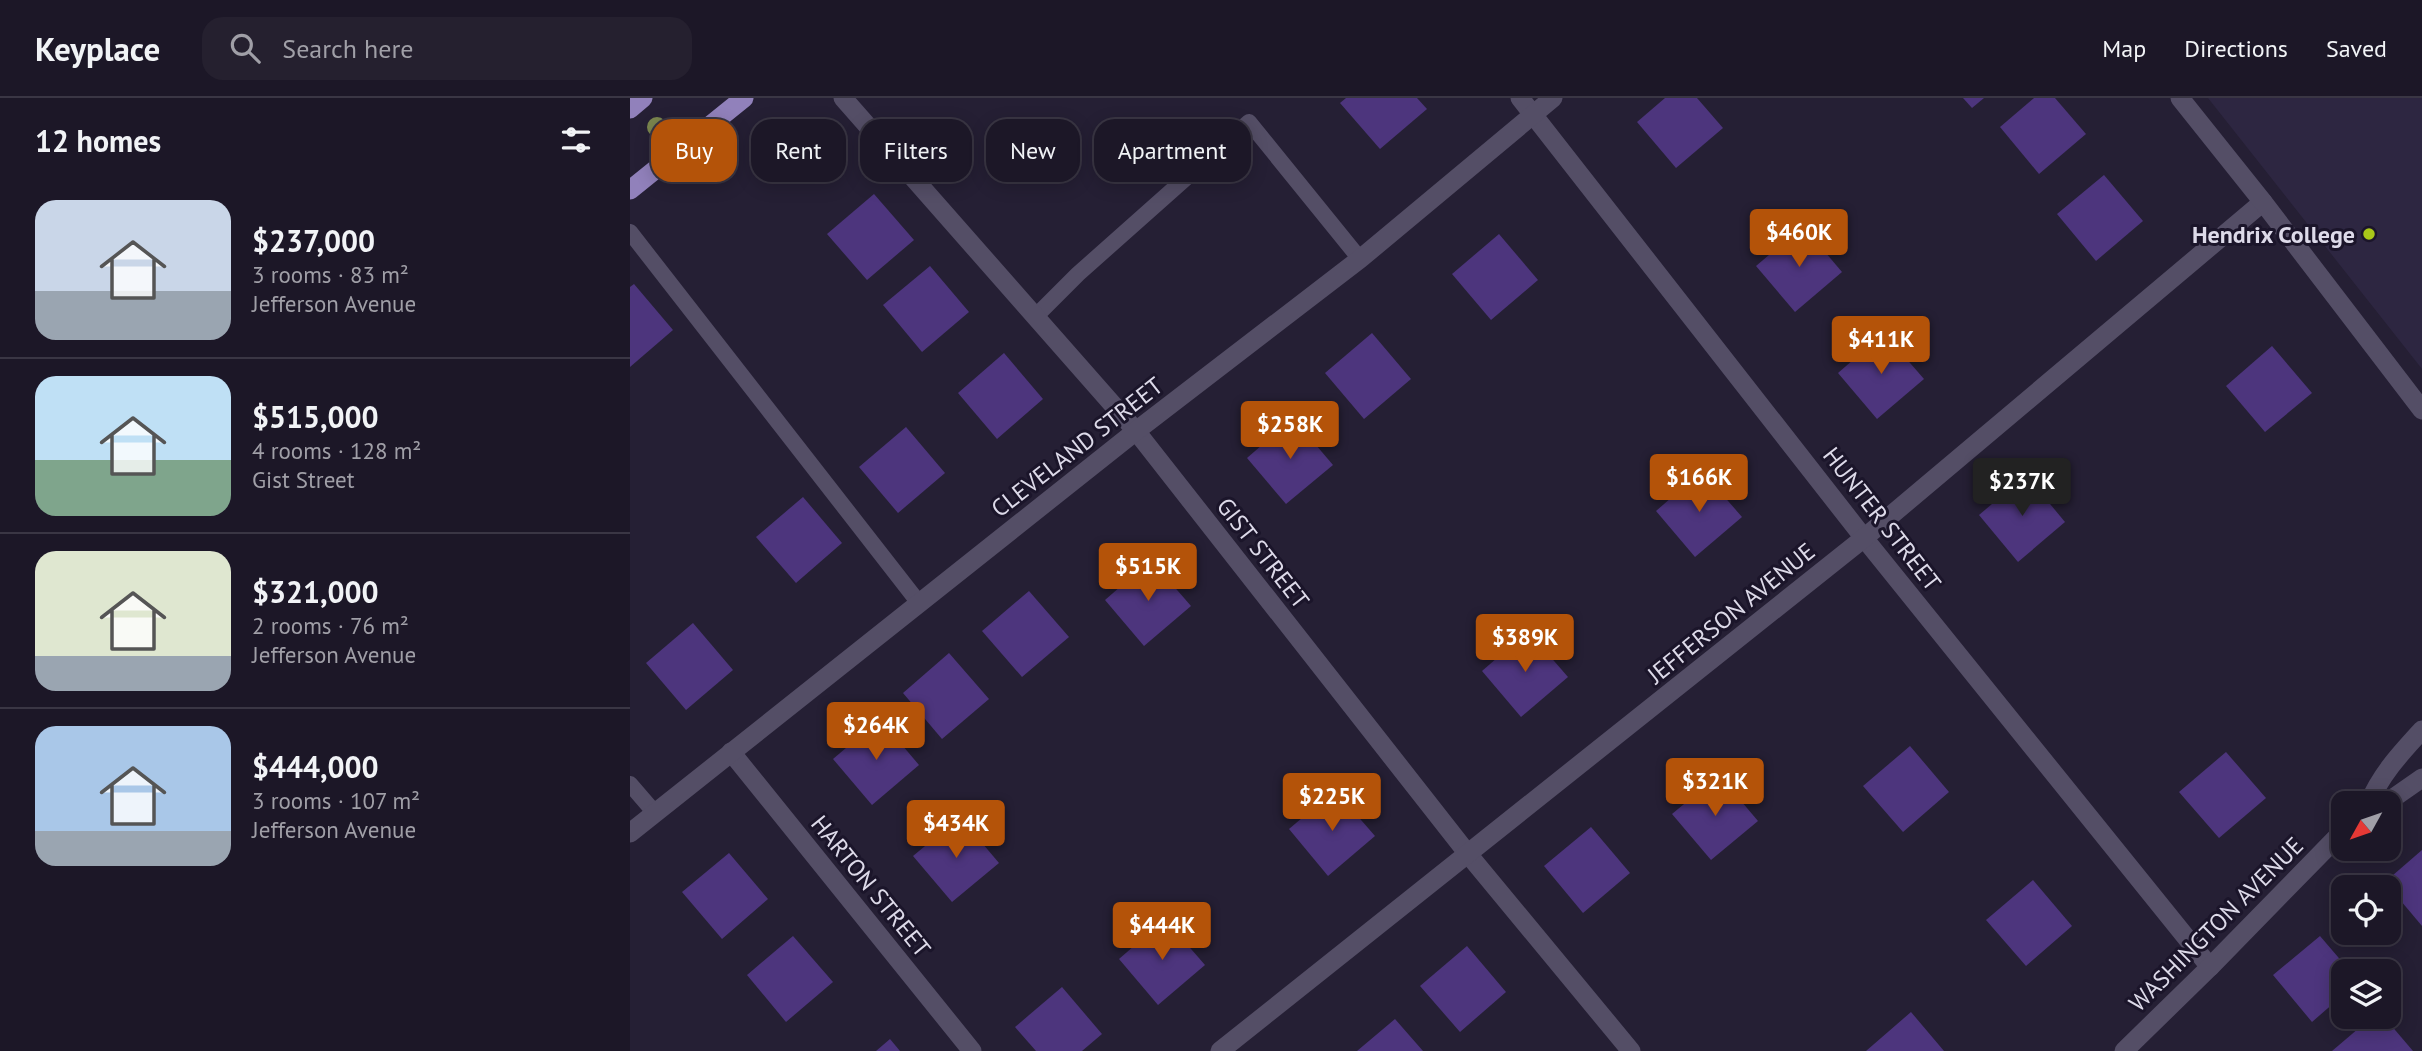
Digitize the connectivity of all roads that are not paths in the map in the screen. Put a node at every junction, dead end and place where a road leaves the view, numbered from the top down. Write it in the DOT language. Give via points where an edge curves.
graph roads {
  1 [pos="643,98"];
  2 [pos="744,98"];
  3 [pos="842,98"];
  4 [pos="1521,98"];
  5 [pos="1553,98"];
  6 [pos="2179,98"];
  7 [pos="630,108"];
  8 [pos="1534,114"];
  9 [pos="630,190"];
  10 [pos="2263,202"];
  11 [pos="630,232"];
  12 [pos="1360,258"];
  13 [pos="1035,317"];
  14 [pos="2422,410"];
  15 [pos="1136,431"];
  16 [pos="1864,538"];
  17 [pos="919,603"];
  18 [pos="2422,730"];
  19 [pos="731,752"];
  20 [pos="2422,778"];
  21 [pos="630,784"];
  22 [pos="2374,791"];
  23 [pos="2401,793"];
  24 [pos="655,813"];
  25 [pos="630,833"];
  26 [pos="2331,843"];
  27 [pos="1468,853"];
  28 [pos="2210,967"];
  29 [pos="972,1051"];
  30 [pos="1220,1051"];
  31 [pos="1631,1051"];
  32 [pos="2124,1051"];
  1 -- 7 [label="main road"];
  2 -- 9 [label="main road"];
  3 -- 13 [label="street, GIST STREET"];
  4 -- 8 [label="street, HUNTER STREET"];
  5 -- 8 [label="street, CLEVELAND STREET"];
  6 -- 10 [label="street"];
  8 -- 12 [label="street, CLEVELAND STREET"];
  8 -- 16 [label="street, HUNTER STREET"];
  10 -- 14 [label="street"];
  10 -- 16 [label="street, JEFFERSON AVENUE"];
  11 -- 17 [label="lane"];
  12 -- 13 [label="lane" via="1250,122 1077,274"];
  12 -- 15 [label="street, CLEVELAND STREET"];
  13 -- 15 [label="street, GIST STREET"];
  15 -- 17 [label="street, CLEVELAND STREET"];
  15 -- 27 [label="street, GIST STREET"];
  16 -- 27 [label="street, JEFFERSON AVENUE"];
  16 -- 28 [label="street, HUNTER STREET"];
  17 -- 19 [label="street, CLEVELAND STREET"];
  18 -- 22 [label="street"];
  19 -- 24 [label="street, CLEVELAND STREET"];
  19 -- 29 [label="street, HARTON STREET"];
  20 -- 23 [label="street"];
  21 -- 24 [label="lane"];
  24 -- 25 [label="street, CLEVELAND STREET"];
  26 -- 28 [label="street, WASHINGTON AVENUE"];
  27 -- 30 [label="street, JEFFERSON AVENUE"];
  27 -- 31 [label="street, GIST STREET"];
  28 -- 32 [label="street, WASHINGTON AVENUE"];
}
